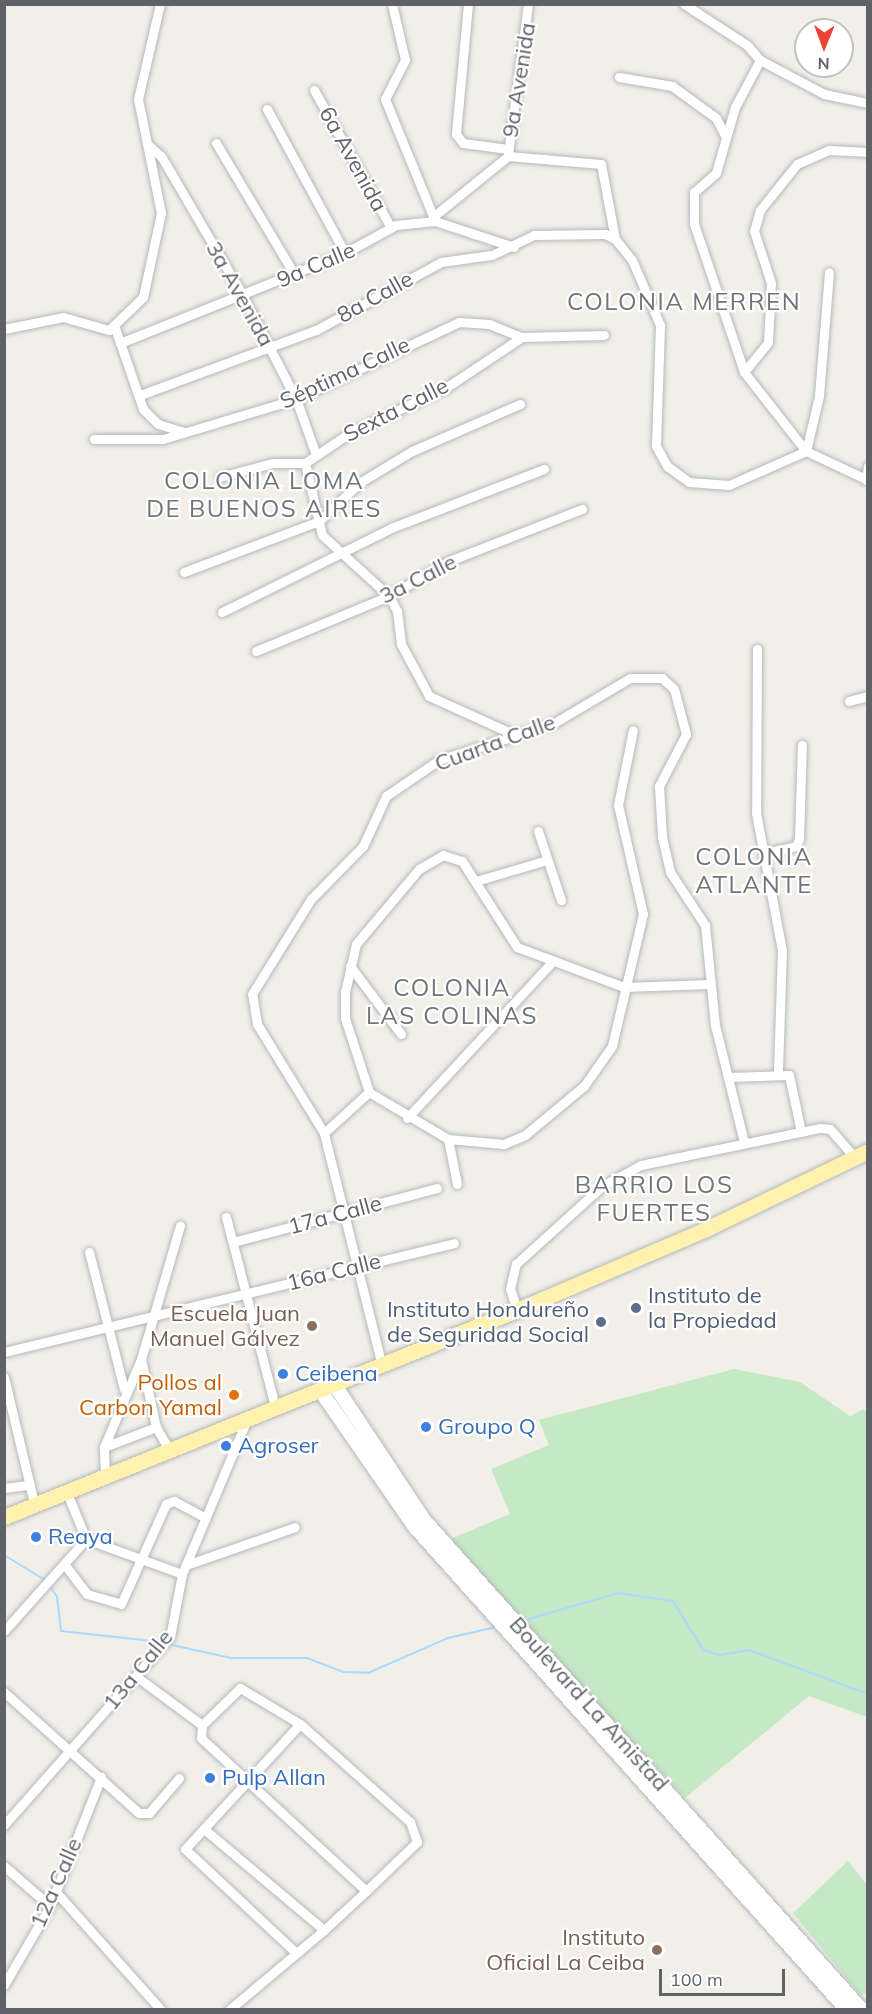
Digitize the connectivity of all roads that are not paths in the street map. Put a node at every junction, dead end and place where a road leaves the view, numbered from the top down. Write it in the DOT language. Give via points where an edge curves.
graph roads {
  1 [pos="160,4"];
  2 [pos="392,4"];
  3 [pos="468,4"];
  4 [pos="528,4"];
  5 [pos="684,4"];
  6 [pos="759,60"];
  7 [pos="619,77"];
  8 [pos="314,90"];
  9 [pos="867,103"];
  10 [pos="267,109"];
  11 [pos="725,136"];
  12 [pos="216,143"];
  13 [pos="147,144"];
  14 [pos="867,151"];
  15 [pos="508,153"];
  16 [pos="434,218"];
  17 [pos="391,228"];
  18 [pos="615,239"];
  19 [pos="514,247"];
  20 [pos="345,253"];
  21 [pos="829,272"];
  22 [pos="294,274"];
  23 [pos="243,296"];
  24 [pos="115,328"];
  25 [pos="4,329"];
  26 [pos="604,335"];
  27 [pos="522,337"];
  28 [pos="120,343"];
  29 [pos="270,348"];
  30 [pos="744,372"];
  31 [pos="140,395"];
  32 [pos="296,399"];
  33 [pos="519,404"];
  34 [pos="187,433"];
  35 [pos="94,439"];
  36 [pos="806,451"];
  37 [pos="316,455"];
  38 [pos="305,463"];
  39 [pos="867,466"];
  40 [pos="544,470"];
  41 [pos="220,477"];
  42 [pos="867,480"];
  43 [pos="582,509"];
  44 [pos="319,521"];
  45 [pos="345,555"];
  46 [pos="184,572"];
  47 [pos="389,596"];
  48 [pos="222,612"];
  49 [pos="757,649"];
  50 [pos="256,651"];
  51 [pos="867,696"];
  52 [pos="849,701"];
  53 [pos="633,730"];
  54 [pos="514,735"];
  55 [pos="802,745"];
  56 [pos="538,831"];
  57 [pos="764,853"];
  58 [pos="547,860"];
  59 [pos="476,881"];
  60 [pos="561,900"];
  61 [pos="553,961"];
  62 [pos="350,966"];
  63 [pos="710,984"];
  64 [pos="624,987"];
  65 [pos="401,1034"];
  66 [pos="778,1073"];
  67 [pos="729,1077"];
  68 [pos="369,1092"];
  69 [pos="406,1118"];
  70 [pos="801,1132"];
  71 [pos="324,1133"];
  72 [pos="448,1139"];
  73 [pos="744,1142"];
  74 [pos="861,1154"];
  75 [pos="457,1184"];
  76 [pos="437,1188"];
  77 [pos="344,1212"];
  78 [pos="226,1218"];
  79 [pos="180,1226"];
  80 [pos="233,1242"];
  81 [pos="454,1243"];
  82 [pos="89,1252"];
  83 [pos="356,1268"];
  84 [pos="245,1294"];
  85 [pos="517,1310"];
  86 [pos="152,1317"];
  87 [pos="108,1327"];
  88 [pos="4,1352"];
  89 [pos="141,1359"];
  90 [pos="382,1366"];
  91 [pos="4,1377"];
  92 [pos="334,1384"];
  93 [pos="124,1389"];
  94 [pos="320,1390"];
  95 [pos="275,1407"];
  96 [pos="247,1419"];
  97 [pos="156,1428"];
  98 [pos="104,1446"];
  99 [pos="170,1451"];
  100 [pos="105,1478"];
  101 [pos="30,1485"];
  102 [pos="4,1488"];
  103 [pos="67,1493"];
  104 [pos="35,1507"];
  105 [pos="4,1517"];
  106 [pos="206,1518"];
  107 [pos="295,1527"];
  108 [pos="86,1539"];
  109 [pos="142,1559"];
  110 [pos="64,1565"];
  111 [pos="184,1569"];
  112 [pos="4,1631"];
  113 [pos="137,1677"];
  114 [pos="4,1692"];
  115 [pos="300,1724"];
  116 [pos="202,1725"];
  117 [pos="70,1749"];
  118 [pos="100,1777"];
  119 [pos="179,1778"];
  120 [pos="248,1782"];
  121 [pos="4,1825"];
  122 [pos="204,1829"];
  123 [pos="4,1866"];
  124 [pos="366,1891"];
  125 [pos="56,1892"];
  126 [pos="50,1906"];
  127 [pos="324,1930"];
  128 [pos="293,1950"];
  129 [pos="4,1985"];
  130 [pos="867,2006"];
  131 [pos="161,2010"];
  132 [pos="229,2010"];
  133 [pos="847,2010"];
  134 [pos="861,2010"];
  1 -- 13 [label="street" via="138,99"];
  2 -- 16 [label="street" via="405,60 385,99"];
  3 -- 15 [label="street" via="456,134 463,143"];
  4 -- 15 [label="street, 9a Avenida"];
  5 -- 6 [label="street" via="747,45"];
  6 -- 9 [label="street" via="824,94"];
  6 -- 11 [label="street"];
  7 -- 11 [label="street" via="672,86 716,118"];
  8 -- 17 [label="street, 6a Avenida"];
  10 -- 20 [label="street"];
  11 -- 30 [label="street" via="716,173 694,192 694,224"];
  12 -- 22 [label="street"];
  13 -- 23 [label="street, 3a Avenida" via="161,156"];
  13 -- 24 [label="street" via="161,213 143,297"];
  14 -- 30 [label="street" via="829,150 797,164 760,210 754,231 771,283 768,342"];
  15 -- 16 [label="street"];
  15 -- 18 [label="street" via="601,164"];
  16 -- 17 [label="street, 9a Calle"];
  16 -- 19 [label="street, 9a Calle"];
  17 -- 20 [label="street, 9a Calle"];
  18 -- 19 [label="street, 8a Calle" via="605,234 534,235"];
  18 -- 36 [label="street" via="632,260 660,325 656,446 668,466 689,482 729,484"];
  19 -- 29 [label="street, 8a Calle" via="441,262 316,330"];
  20 -- 22 [label="street, 9a Calle"];
  21 -- 36 [label="street" via="819,396"];
  22 -- 23 [label="street, 9a Calle"];
  23 -- 28 [label="street, 9a Calle"];
  23 -- 29 [label="street, 3a Avenida"];
  24 -- 25 [label="street" via="63,318"];
  24 -- 28 [label="street"];
  26 -- 27 [label="street"];
  27 -- 32 [label="street, Séptima Calle" via="489,324 445,326"];
  27 -- 37 [label="street, Sexta Calle" via="447,387 351,432"];
  28 -- 31 [label="street"];
  29 -- 31 [label="street, 8a Calle"];
  29 -- 32 [label="street, 3a Avenida"];
  30 -- 36 [label="street"];
  31 -- 34 [label="street" via="143,409 158,424"];
  32 -- 34 [label="street, Séptima Calle"];
  32 -- 37 [label="street, 3a Avenida"];
  33 -- 44 [label="street" via="412,451 346,493"];
  34 -- 35 [label="street, Séptima Calle" via="163,440"];
  36 -- 42 [label="street"];
  37 -- 38 [label="street, Sexta Calle"];
  38 -- 41 [label="street" via="273,463"];
  38 -- 44 [label="street"];
  39 -- 42 [label="street"];
  40 -- 45 [label="street" via="391,528"];
  43 -- 47 [label="street, 3a Calle" via="449,561"];
  44 -- 45 [label="street" via="322,535"];
  44 -- 46 [label="street"];
  45 -- 47 [label="street"];
  45 -- 48 [label="street"];
  47 -- 50 [label="street, 3a Calle"];
  47 -- 54 [label="street" via="397,611 401,644 429,696"];
  49 -- 57 [label="street" via="756,813"];
  51 -- 52 [label="street"];
  53 -- 64 [label="street" via="618,805 643,914"];
  54 -- 63 [label="street, Cuarta Calle" via="554,723 621,682 648,674 662,678 674,689 686,734 659,786 662,837 670,872 705,925"];
  54 -- 71 [label="street, Cuarta Calle" via="439,760 386,796 363,846 312,899 252,994 257,1024"];
  55 -- 57 [label="street" via="799,839 796,846"];
  56 -- 58 [label="street"];
  57 -- 66 [label="street" via="782,950"];
  58 -- 59 [label="street"];
  58 -- 60 [label="street"];
  59 -- 61 [label="street" via="505,935 517,947"];
  59 -- 62 [label="street" via="462,861 448,855 419,869 377,914 356,944"];
  61 -- 64 [label="street"];
  61 -- 69 [label="street"];
  62 -- 65 [label="street"];
  62 -- 68 [label="street" via="345,1018"];
  63 -- 64 [label="street"];
  63 -- 67 [label="street"];
  64 -- 72 [label="street" via="603,1062 556,1111 504,1144"];
  66 -- 67 [label="street"];
  66 -- 70 [label="street" via="791,1078"];
  67 -- 73 [label="street"];
  68 -- 69 [label="street"];
  68 -- 71 [label="street"];
  69 -- 72 [label="street"];
  70 -- 73 [label="street"];
  70 -- 74 [label="street" via="830,1129"];
  71 -- 77 [label="street"];
  72 -- 75 [label="street"];
  73 -- 85 [label="street" via="641,1165 602,1186 510,1272"];
  74 -- 85 [label="main road" via="704,1230"];
  76 -- 77 [label="street, 17a Calle"];
  77 -- 80 [label="street, 17a Calle"];
  77 -- 83 [label="street"];
  78 -- 80 [label="street"];
  79 -- 86 [label="street"];
  80 -- 84 [label="street"];
  81 -- 83 [label="street, 16a Calle"];
  82 -- 87 [label="street"];
  83 -- 84 [label="street, 16a Calle"];
  83 -- 90 [label="street"];
  84 -- 86 [label="street, 16a Calle"];
  84 -- 95 [label="street"];
  85 -- 90 [label="main road"];
  86 -- 87 [label="street, 16a Calle"];
  86 -- 89 [label="street"];
  87 -- 88 [label="street, 16a Calle"];
  87 -- 93 [label="street"];
  89 -- 93 [label="street"];
  89 -- 97 [label="street"];
  90 -- 92 [label="main road"];
  91 -- 101 [label="street"];
  92 -- 94 [label="main road"];
  92 -- 134 [label="street, Boulevard La Amistad" via="424,1520"];
  93 -- 98 [label="street"];
  94 -- 95 [label="main road"];
  94 -- 133 [label="street, Boulevard La Amistad" via="414,1526 504,1632"];
  95 -- 96 [label="main road"];
  96 -- 99 [label="main road"];
  96 -- 106 [label="street, 13a Calle"];
  97 -- 98 [label="street"];
  97 -- 99 [label="street"];
  98 -- 100 [label="street"];
  99 -- 100 [label="main road"];
  100 -- 103 [label="main road"];
  101 -- 102 [label="street"];
  101 -- 104 [label="street"];
  103 -- 104 [label="main road"];
  103 -- 108 [label="street"];
  104 -- 105 [label="main road"];
  106 -- 109 [label="street" via="174,1501 166,1504"];
  106 -- 111 [label="street, 13a Calle"];
  107 -- 111 [label="street"];
  108 -- 109 [label="street"];
  108 -- 110 [label="street"];
  109 -- 110 [label="street" via="121,1604 87,1594"];
  109 -- 111 [label="street"];
  110 -- 112 [label="street"];
  111 -- 113 [label="street, 13a Calle" via="170,1637"];
  113 -- 116 [label="street"];
  113 -- 117 [label="street, 13a Calle"];
  114 -- 117 [label="street"];
  115 -- 116 [label="street" via="285,1719 246,1687"];
  115 -- 120 [label="street"];
  115 -- 124 [label="street" via="410,1822 415,1833 417,1842"];
  116 -- 120 [label="street" via="201,1738"];
  117 -- 118 [label="street"];
  117 -- 121 [label="street, 13a Calle"];
  118 -- 119 [label="street" via="144,1814"];
  118 -- 125 [label="street, 12a Calle"];
  120 -- 122 [label="street"];
  120 -- 124 [label="street"];
  122 -- 127 [label="street"];
  122 -- 128 [label="street" via="187,1842 187,1853"];
  123 -- 126 [label="street"];
  124 -- 127 [label="street"];
  125 -- 126 [label="street, 12a Calle"];
  125 -- 131 [label="street"];
  126 -- 129 [label="street, 12a Calle"];
  127 -- 128 [label="street"];
  128 -- 132 [label="street"];
  130 -- 134 [label="street"];
}
